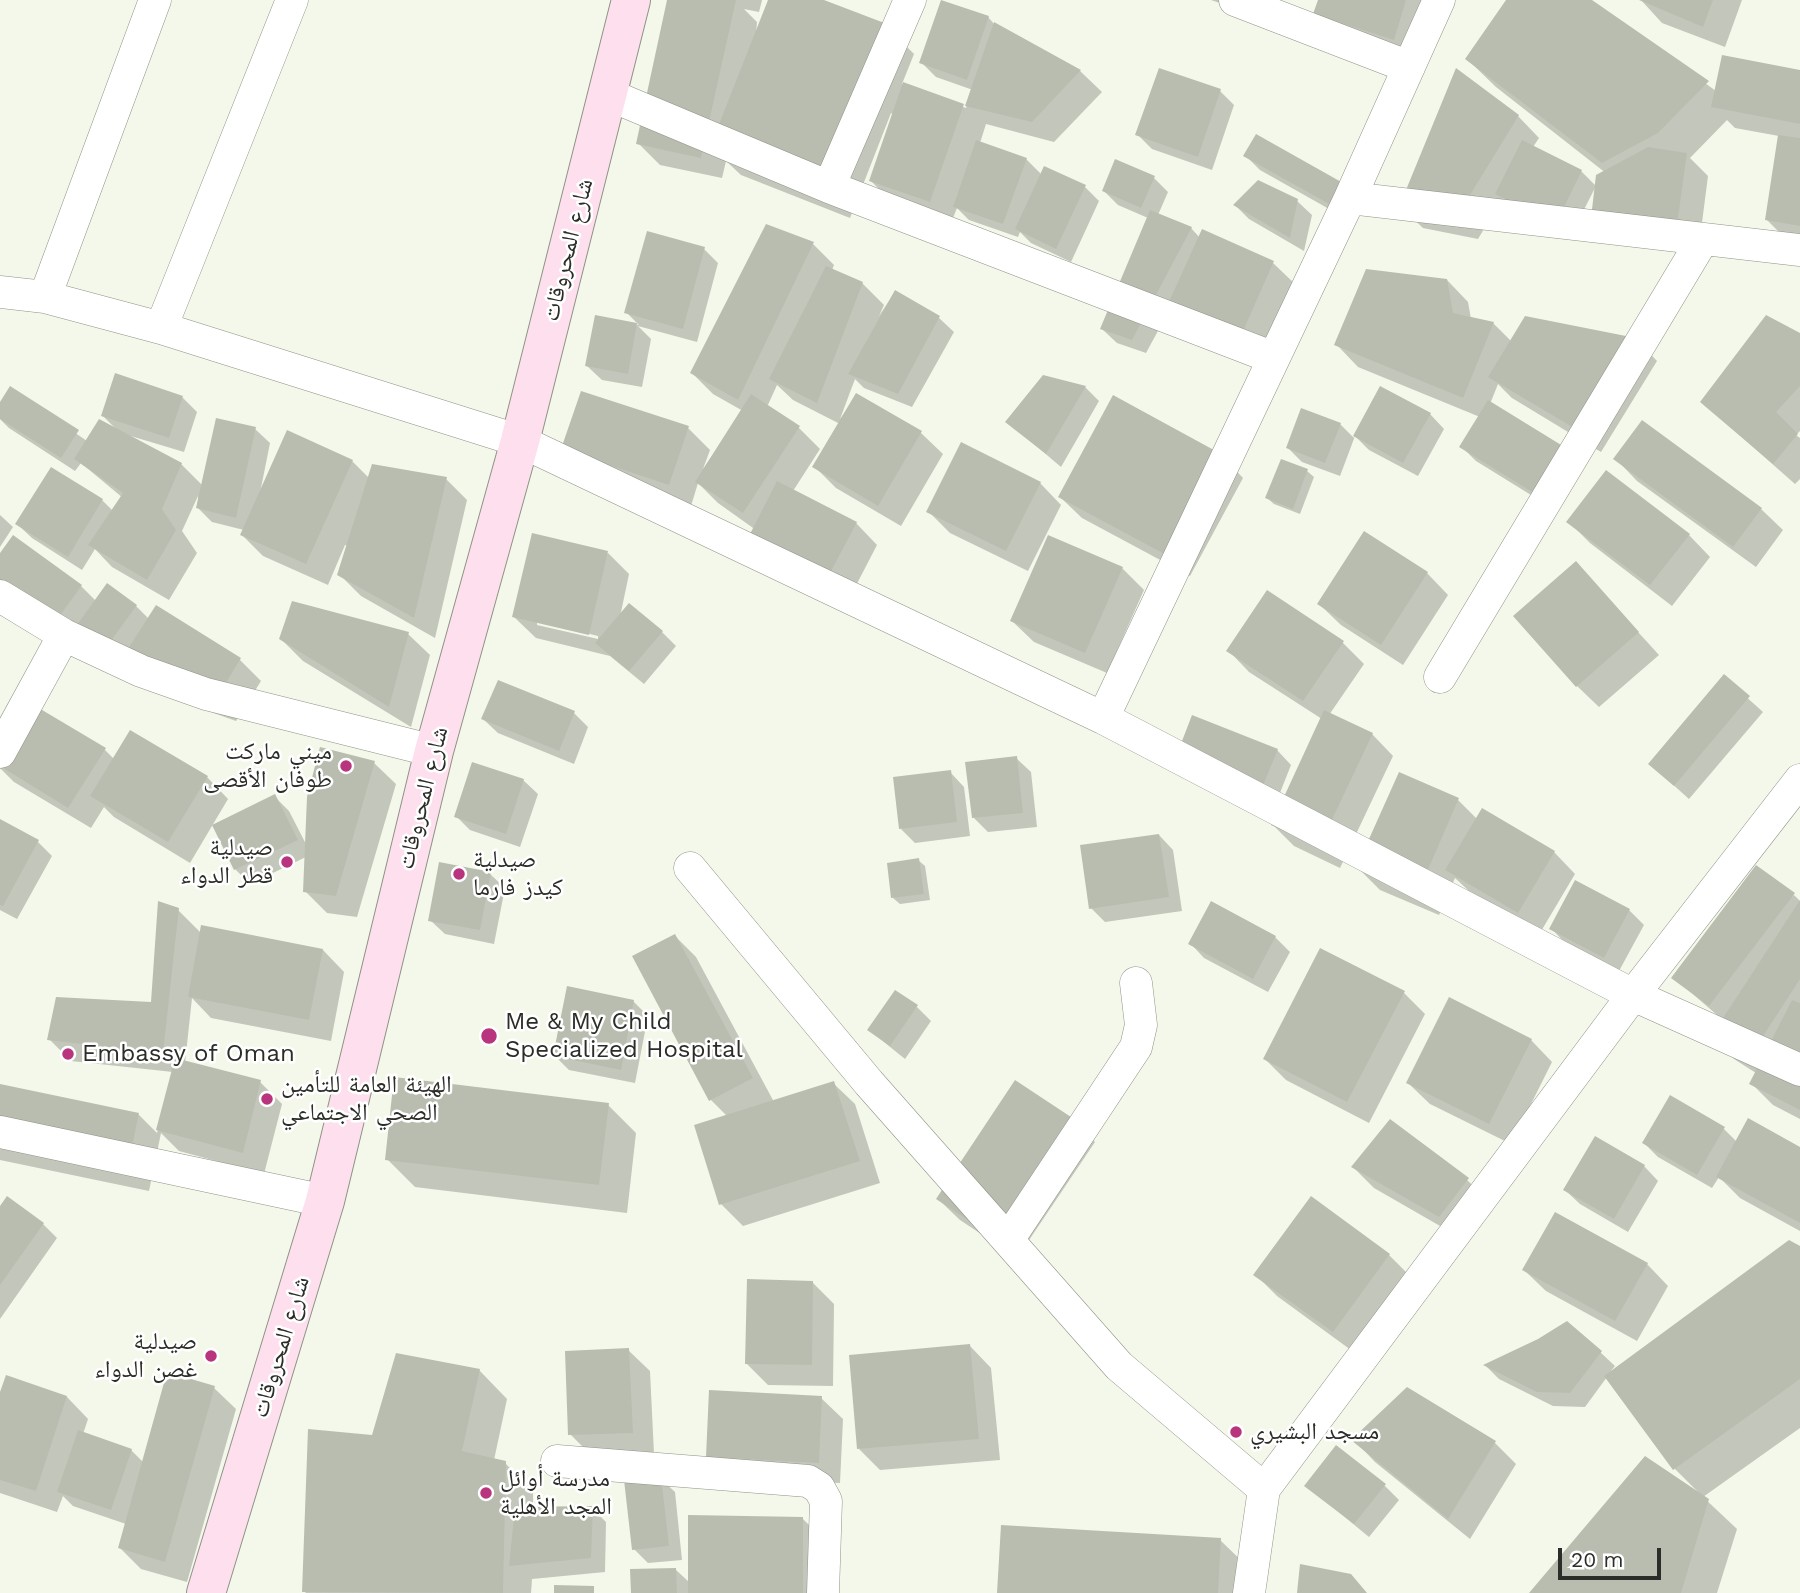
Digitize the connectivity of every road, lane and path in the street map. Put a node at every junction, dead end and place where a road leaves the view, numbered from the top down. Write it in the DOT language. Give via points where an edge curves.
graph roads {
  1 [pos="155,0"];
  2 [pos="292,0"];
  3 [pos="631,0"];
  4 [pos="910,0"];
  5 [pos="1235,0"];
  6 [pos="1439,0"];
  7 [pos="1409,67"];
  8 [pos="607,94"];
  9 [pos="829,187"];
  10 [pos="1350,198"];
  11 [pos="1703,239"];
  12 [pos="1800,250"];
  13 [pos="0,292"];
  14 [pos="45,297"];
  15 [pos="161,328"];
  16 [pos="1274,358"];
  17 [pos="520,440"];
  18 [pos="0,596"];
  19 [pos="64,635"];
  20 [pos="1440,677"];
  21 [pos="1103,718"];
  22 [pos="434,751"];
  23 [pos="0,752"];
  24 [pos="1800,780"];
  25 [pos="690,868"];
  26 [pos="1136,983"];
  27 [pos="1633,995"];
  28 [pos="1800,1070"];
  29 [pos="0,1132"];
  30 [pos="325,1200"];
  31 [pos="1008,1240"];
  32 [pos="557,1461"];
  33 [pos="1264,1489"];
  34 [pos="206,1593"];
  35 [pos="823,1593"];
  36 [pos="1249,1593"];
  1 -- 14 [label="street"];
  2 -- 15 [label="street"];
  3 -- 8 [label="street, شارع المحروقات"];
  4 -- 9 [label="street"];
  5 -- 7 [label="street"];
  6 -- 7 [label="street"];
  7 -- 10 [label="street"];
  8 -- 9 [label="street"];
  8 -- 17 [label="street, شارع المحروقات"];
  9 -- 16 [label="street"];
  10 -- 11 [label="street"];
  10 -- 16 [label="street"];
  11 -- 12 [label="street"];
  11 -- 20 [label="street"];
  13 -- 14 [label="street"];
  14 -- 15 [label="street"];
  15 -- 17 [label="street"];
  16 -- 21 [label="street"];
  17 -- 21 [label="street"];
  17 -- 22 [label="street, شارع المحروقات"];
  18 -- 19 [label="street"];
  19 -- 22 [label="street" via="141,671 206,694"];
  19 -- 23 [label="street"];
  21 -- 27 [label="street"];
  22 -- 30 [label="street, شارع المحروقات"];
  24 -- 27 [label="street"];
  25 -- 31 [label="street" via="869,1083"];
  26 -- 31 [label="street" via="1141,1025 1136,1047"];
  27 -- 28 [label="street"];
  27 -- 33 [label="street"];
  29 -- 30 [label="street"];
  30 -- 34 [label="street, شارع المحروقات"];
  31 -- 33 [label="street" via="1119,1366"];
  32 -- 35 [label="street" via="808,1481 826,1501"];
  33 -- 36 [label="street"];
}
